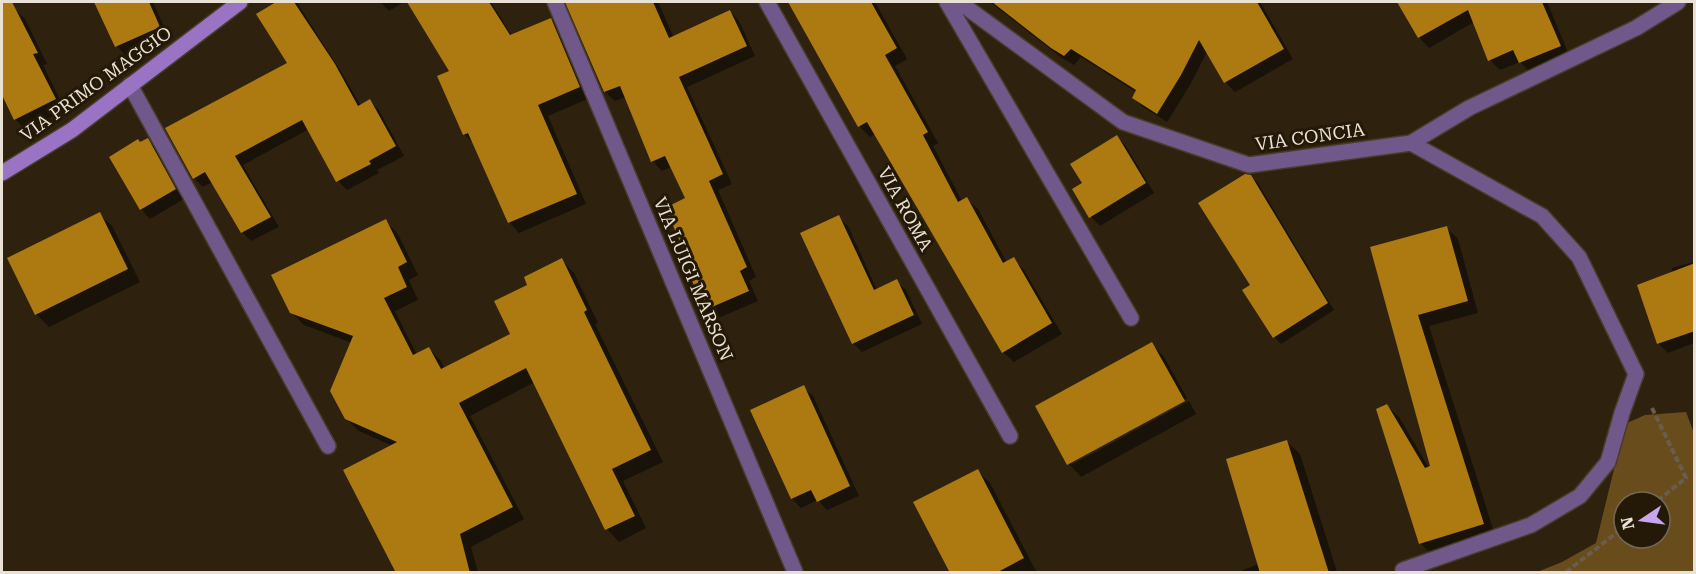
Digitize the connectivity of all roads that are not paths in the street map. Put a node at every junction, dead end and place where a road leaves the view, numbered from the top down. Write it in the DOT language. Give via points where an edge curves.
graph roads {
  1 [pos="240,2"];
  2 [pos="555,2"];
  3 [pos="767,2"];
  4 [pos="946,2"];
  5 [pos="959,2"];
  6 [pos="1678,2"];
  7 [pos="130,85"];
  8 [pos="1411,143"];
  9 [pos="2,173"];
  10 [pos="1131,318"];
  11 [pos="1010,436"];
  12 [pos="328,446"];
  13 [pos="1403,570"];
  14 [pos="795,573"];
  1 -- 7 [label="street, VIA PRIMO MAGGIO"];
  2 -- 14 [label="street, VIA LUIGI MARSON"];
  3 -- 11 [label="street, VIA ROMA"];
  4 -- 10 [label="street"];
  5 -- 8 [label="street, VIA CONCIA" via="1123,122 1249,165"];
  6 -- 8 [label="street, VIA CONCIA" via="1636,28 1469,108"];
  7 -- 9 [label="street, VIA PRIMO MAGGIO" via="72,130"];
  7 -- 12 [label="street"];
  8 -- 13 [label="street" via="1542,216 1579,257 1636,374 1608,462 1580,496 1531,525"];
}
